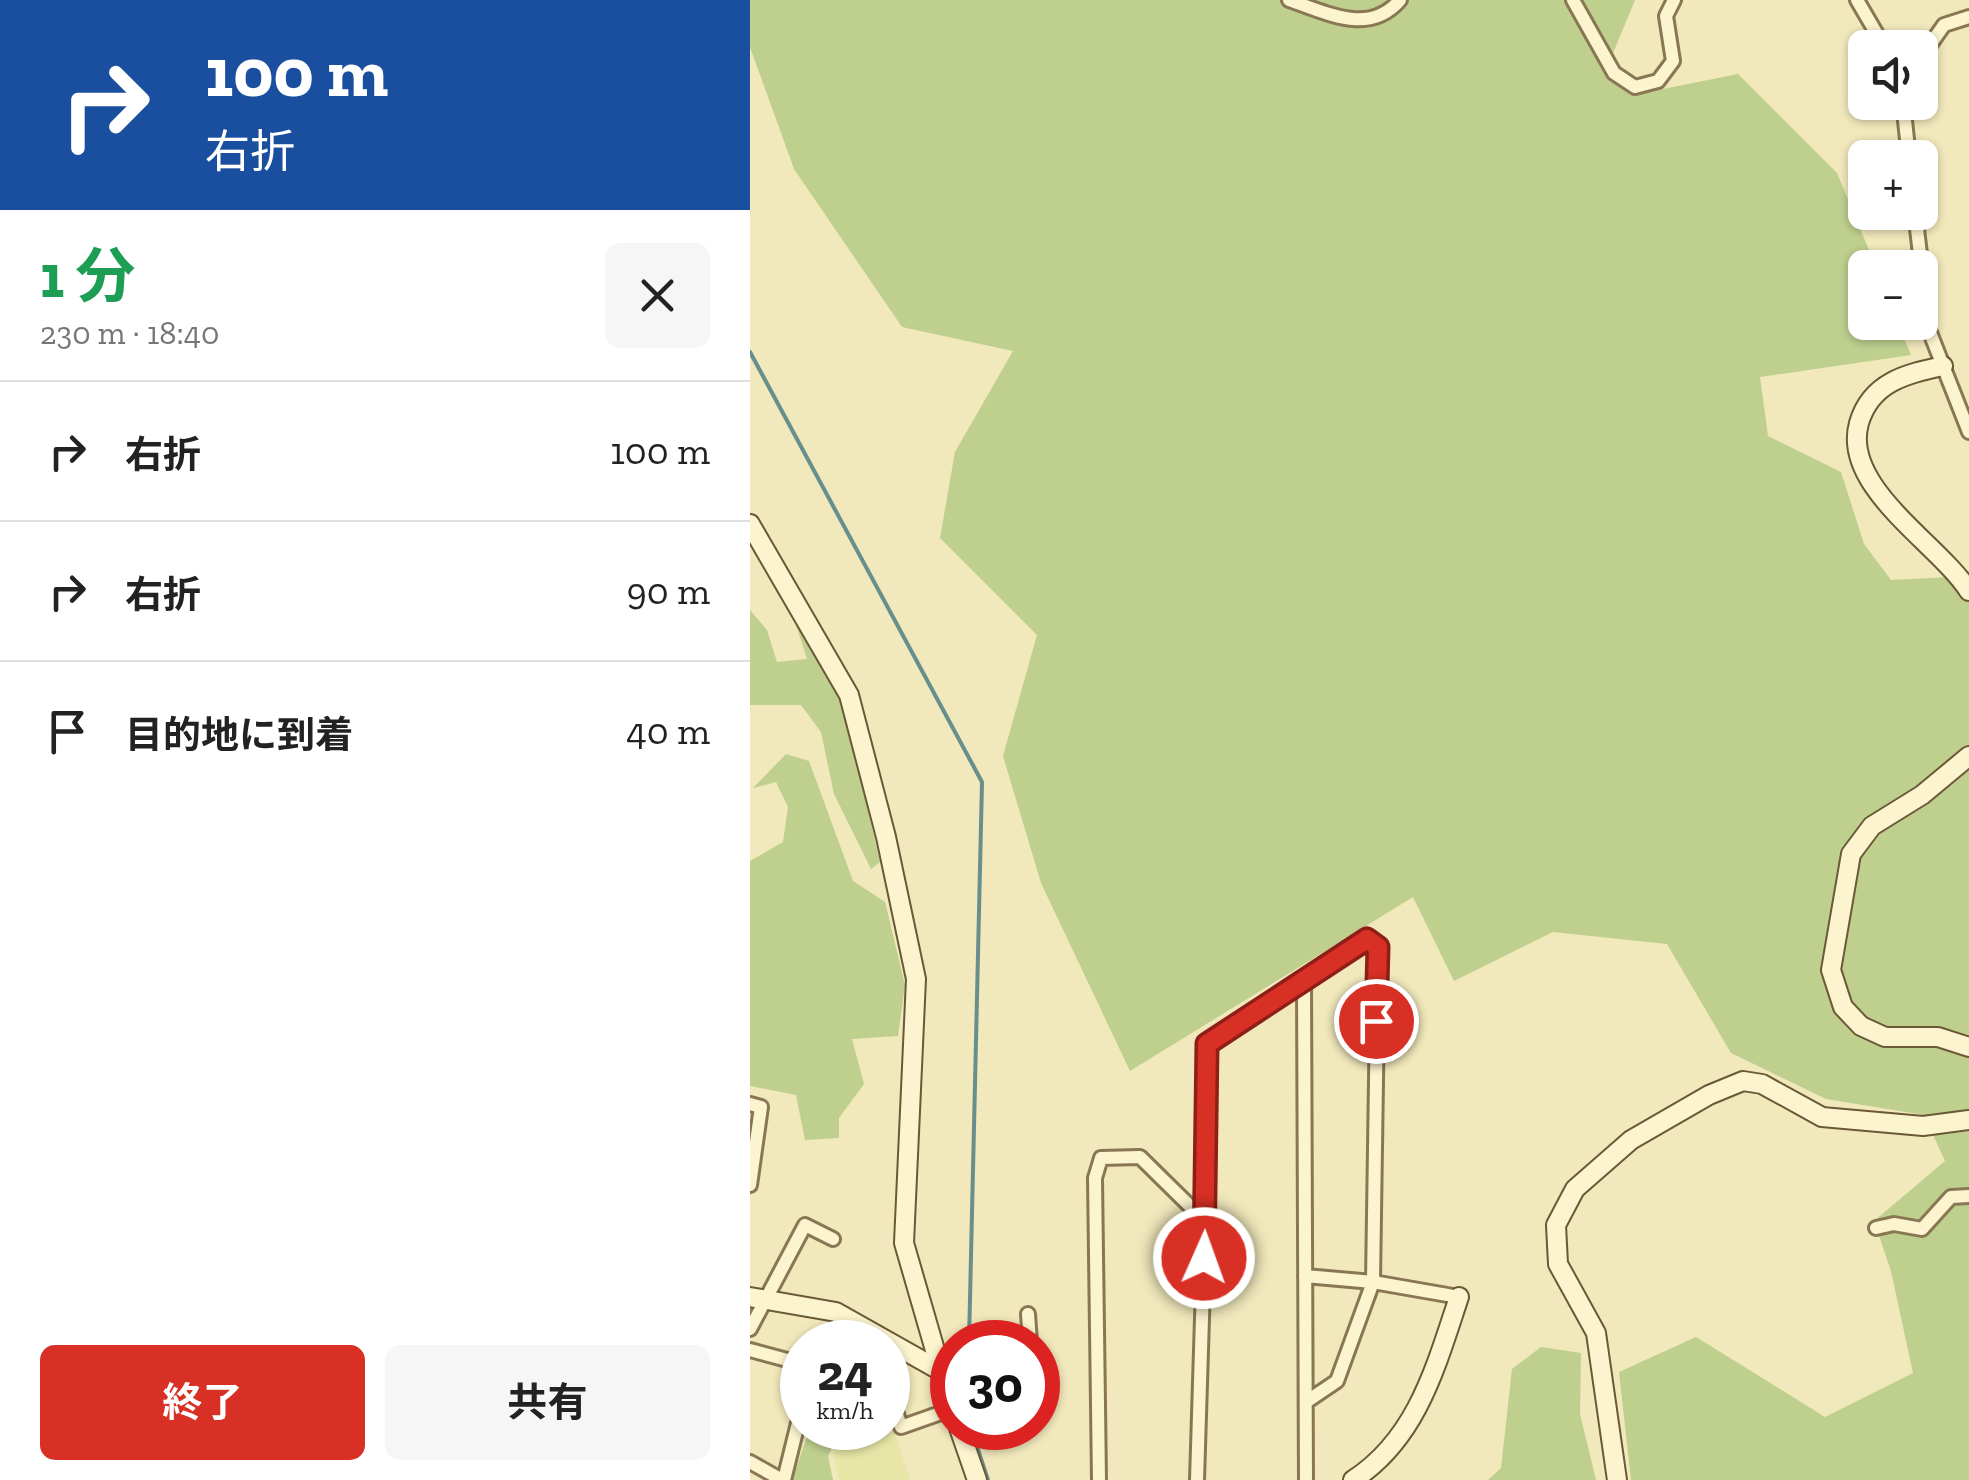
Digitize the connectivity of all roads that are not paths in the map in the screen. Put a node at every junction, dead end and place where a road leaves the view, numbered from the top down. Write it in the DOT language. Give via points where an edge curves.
graph roads {
  1 [pos="1290,0"];
  2 [pos="1400,0"];
  3 [pos="1573,0"];
  4 [pos="1674,0"];
  5 [pos="1857,0"];
  6 [pos="1969,17"];
  7 [pos="1874,30"];
  8 [pos="1938,34"];
  9 [pos="1918,230"];
  10 [pos="1943,366"];
  11 [pos="1969,432"];
  12 [pos="750,524"];
  13 [pos="1969,591"];
  14 [pos="1969,756"];
  15 [pos="1304,980"];
  16 [pos="1969,1047"];
  17 [pos="750,1104"];
  18 [pos="1969,1120"];
  19 [pos="750,1186"];
  20 [pos="1969,1196"];
  21 [pos="1205,1220"];
  22 [pos="1876,1228"];
  23 [pos="833,1239"];
  24 [pos="1305,1276"];
  25 [pos="1374,1282"];
  26 [pos="758,1298"];
  27 [pos="1458,1298"];
  28 [pos="1028,1314"];
  29 [pos="1028,1320"];
  30 [pos="750,1329"];
  31 [pos="930,1337"];
  32 [pos="750,1350"];
  33 [pos="780,1358"];
  34 [pos="930,1365"];
  35 [pos="1306,1402"];
  36 [pos="791,1450"];
  37 [pos="967,1450"];
  38 [pos="750,1462"];
  39 [pos="783,1480"];
  40 [pos="977,1480"];
  41 [pos="1099,1480"];
  42 [pos="1197,1480"];
  43 [pos="1306,1480"];
  44 [pos="1353,1480"];
  45 [pos="1617,1480"];
  1 -- 2 [label="street" via="1363,22 1388,14"];
  3 -- 4 [label="street" via="1614,73 1634,87 1658,81 1673,61 1666,16"];
  5 -- 7 [label="street"];
  6 -- 8 [label="street"];
  9 -- 10 [label="street" via="1929,330"];
  10 -- 11 [label="street"];
  10 -- 13 [label="street" via="1896,376 1864,405 1854,443 1865,471 1909,528"];
  12 -- 31 [label="street" via="850,695 886,838 916,979 904,1243"];
  14 -- 16 [label="street" via="1872,826 1850,854 1830,970 1843,1007 1861,1026 1885,1037 1938,1036"];
  15 -- 21 [label="street" via="1207,1044"];
  15 -- 24 [label="street"];
  15 -- 25 [label="street" via="1367,939 1378,947"];
  17 -- 19 [label="street" via="760,1107"];
  18 -- 45 [label="street" via="1923,1126 1822,1117 1762,1084 1742,1081 1631,1140 1575,1189 1556,1225 1558,1264 1596,1333"];
  20 -- 22 [label="street" via="1951,1197 1922,1229"];
  21 -- 41 [label="street" via="1140,1157 1101,1158 1095,1178"];
  21 -- 42 [label="street"];
  23 -- 26 [label="street" via="805,1225"];
  24 -- 25 [label="street"];
  24 -- 35 [label="street"];
  25 -- 27 [label="street"];
  25 -- 35 [label="street" via="1338,1380"];
  26 -- 30 [label="street"];
  26 -- 34 [label="street" via="836,1312"];
  27 -- 44 [label="street" via="1408,1426 1376,1465"];
  28 -- 29 [label="street"];
  32 -- 33 [label="street"];
  35 -- 43 [label="street"];
  36 -- 39 [label="street"];
  37 -- 40 [label="street"];
  38 -- 39 [label="street"];
}
